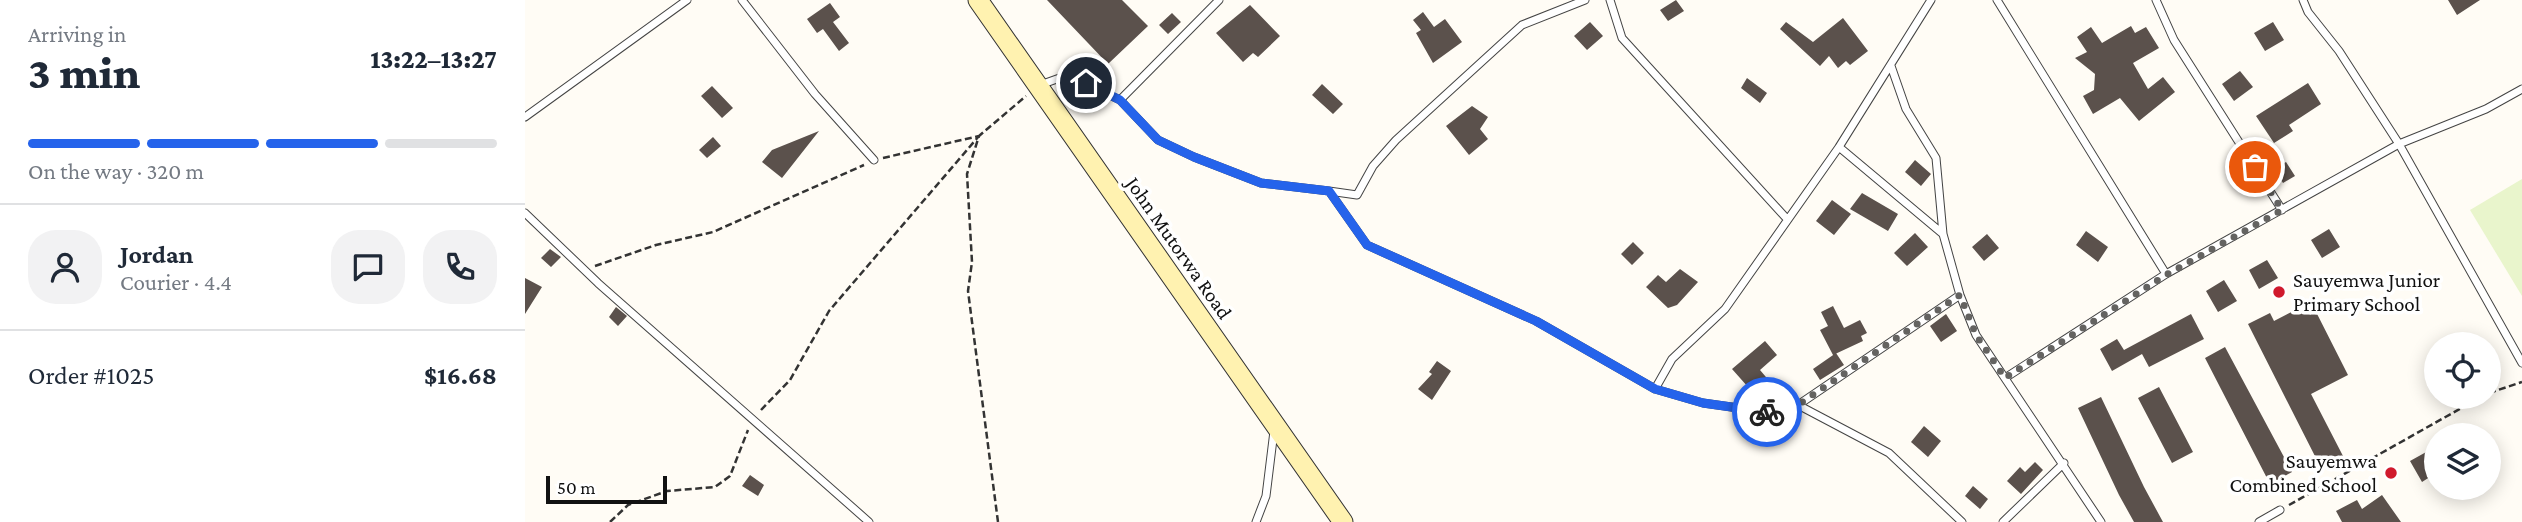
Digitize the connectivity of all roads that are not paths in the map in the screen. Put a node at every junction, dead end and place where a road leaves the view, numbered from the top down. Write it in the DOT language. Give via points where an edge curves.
graph roads {
  1 [pos="687,0"];
  2 [pos="742,0"];
  3 [pos="978,0"];
  4 [pos="1219,0"];
  5 [pos="1585,0"];
  6 [pos="1609,0"];
  7 [pos="1931,0"];
  8 [pos="1997,0"];
  9 [pos="2156,0"];
  10 [pos="2303,0"];
  11 [pos="1891,65"];
  12 [pos="1039,85"];
  13 [pos="2522,89"];
  14 [pos="1120,100"];
  15 [pos="525,117"];
  16 [pos="2399,144"];
  17 [pos="1839,147"];
  18 [pos="874,160"];
  19 [pos="1329,191"];
  20 [pos="2282,210"];
  21 [pos="525,213"];
  22 [pos="1787,219"];
  23 [pos="1943,234"];
  24 [pos="2166,275"];
  25 [pos="1960,295"];
  26 [pos="2522,363"];
  27 [pos="2005,378"];
  28 [pos="1655,389"];
  29 [pos="1798,405"];
  30 [pos="1275,427"];
  31 [pos="2064,463"];
  32 [pos="2280,510"];
  33 [pos="869,522"];
  34 [pos="1256,522"];
  35 [pos="1343,522"];
  36 [pos="1962,522"];
  37 [pos="2003,522"];
  38 [pos="2101,522"];
  39 [pos="2259,522"];
  1 -- 15 [label="lane"];
  2 -- 18 [label="lane" via="815,94"];
  3 -- 12 [label="street, John Mutorwa Road"];
  4 -- 14 [label="lane"];
  5 -- 19 [label="lane" via="1522,25 1396,140 1373,166 1357,195"];
  6 -- 22 [label="lane" via="1622,38"];
  7 -- 11 [label="lane"];
  8 -- 24 [label="lane"];
  9 -- 20 [label="lane" via="2174,40"];
  10 -- 16 [label="lane"];
  11 -- 17 [label="lane"];
  11 -- 23 [label="lane" via="1906,109 1936,158"];
  12 -- 14 [label="lane" via="1068,75"];
  12 -- 30 [label="street, John Mutorwa Road"];
  13 -- 16 [label="lane" via="2486,109"];
  14 -- 19 [label="lane" via="1158,140 1194,157 1261,183"];
  16 -- 20 [label="lane"];
  16 -- 26 [label="lane"];
  17 -- 22 [label="lane"];
  17 -- 23 [label="lane"];
  19 -- 28 [label="lane" via="1367,245 1536,321"];
  20 -- 24 [label="lane"];
  21 -- 33 [label="lane"];
  22 -- 28 [label="lane" via="1725,309 1672,359"];
  23 -- 25 [label="lane"];
  24 -- 27 [label="lane"];
  25 -- 27 [label="lane" via="1976,335"];
  25 -- 29 [label="lane"];
  27 -- 31 [label="lane"];
  28 -- 29 [label="lane" via="1703,403 1774,413"];
  29 -- 36 [label="lane" via="1889,453"];
  30 -- 34 [label="lane" via="1266,496"];
  30 -- 35 [label="street, John Mutorwa Road"];
  31 -- 37 [label="lane"];
  31 -- 38 [label="lane"];
  32 -- 39 [label="lane"];
}
